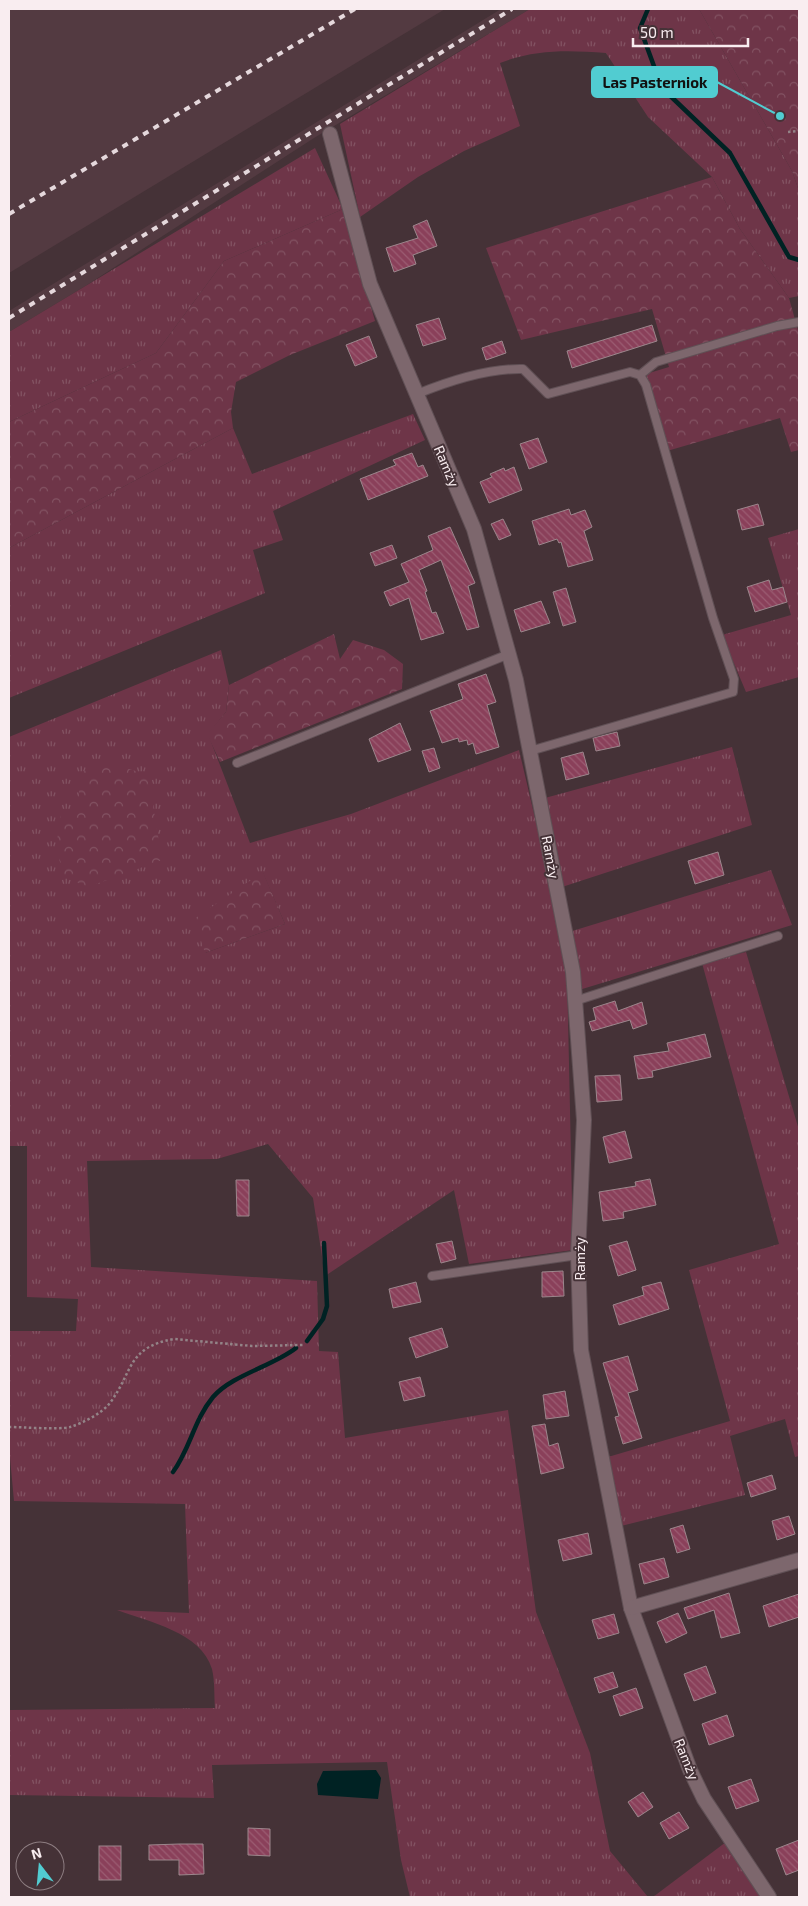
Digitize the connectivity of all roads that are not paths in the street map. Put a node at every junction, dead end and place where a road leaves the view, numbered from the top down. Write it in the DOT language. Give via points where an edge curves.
graph roads {
  1 [pos="330,134"];
  2 [pos="799,322"];
  3 [pos="640,375"];
  4 [pos="417,394"];
  5 [pos="509,654"];
  6 [pos="530,751"];
  7 [pos="237,763"];
  8 [pos="778,936"];
  9 [pos="575,1001"];
  10 [pos="578,1255"];
  11 [pos="432,1276"];
  12 [pos="799,1560"];
  13 [pos="631,1608"];
  14 [pos="769,1897"];
  1 -- 4 [label="street, Ramży" via="370,284"];
  2 -- 3 [label="lane" via="656,362"];
  3 -- 4 [label="lane" via="630,372 548,394 523,369 508,369 444,383"];
  3 -- 6 [label="lane" via="646,385 713,618 734,679 733,692"];
  4 -- 5 [label="street, Ramży" via="474,528"];
  5 -- 6 [label="street, Ramży"];
  5 -- 7 [label="lane"];
  6 -- 9 [label="street, Ramży" via="573,972"];
  8 -- 9 [label="lane"];
  9 -- 10 [label="street, Ramży" via="584,1120"];
  10 -- 11 [label="lane"];
  10 -- 13 [label="street, Ramży" via="581,1350"];
  12 -- 13 [label="street"];
  13 -- 14 [label="street, Ramży" via="690,1770 704,1799"];
}
